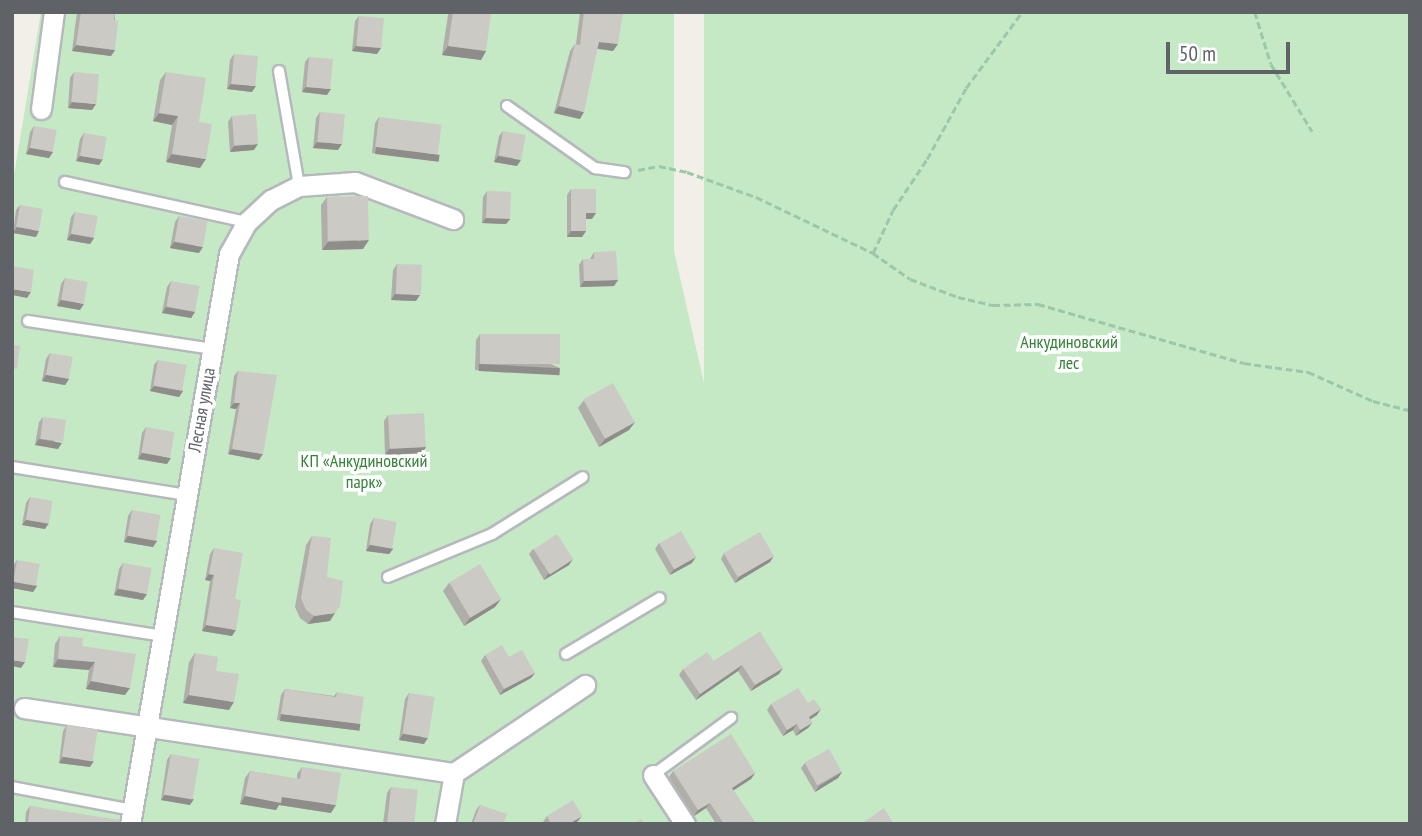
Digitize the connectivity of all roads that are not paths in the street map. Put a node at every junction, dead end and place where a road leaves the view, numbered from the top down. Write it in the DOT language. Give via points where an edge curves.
graph roads {
  1 [pos="54,12"];
  2 [pos="279,71"];
  3 [pos="508,106"];
  4 [pos="41,109"];
  5 [pos="625,172"];
  6 [pos="65,182"];
  7 [pos="299,186"];
  8 [pos="453,219"];
  9 [pos="247,222"];
  10 [pos="28,321"];
  11 [pos="213,349"];
  12 [pos="12,467"];
  13 [pos="583,477"];
  14 [pos="187,495"];
  15 [pos="388,577"];
  16 [pos="660,598"];
  17 [pos="12,612"];
  18 [pos="163,636"];
  19 [pos="566,654"];
  20 [pos="586,685"];
  21 [pos="24,708"];
  22 [pos="731,718"];
  23 [pos="147,726"];
  24 [pos="454,773"];
  25 [pos="653,775"];
  26 [pos="12,788"];
  27 [pos="131,817"];
  28 [pos="445,824"];
  29 [pos="685,824"];
  1 -- 4 [label="street"];
  2 -- 7 [label="lane"];
  3 -- 5 [label="lane" via="596,168"];
  6 -- 9 [label="lane"];
  7 -- 8 [label="street, Лесная улица" via="355,182"];
  7 -- 9 [label="street, Лесная улица" via="271,200"];
  9 -- 11 [label="street, Лесная улица" via="229,254"];
  10 -- 11 [label="lane"];
  11 -- 14 [label="street, Лесная улица"];
  12 -- 14 [label="lane"];
  13 -- 15 [label="lane" via="492,534"];
  14 -- 18 [label="street, Лесная улица"];
  16 -- 19 [label="lane"];
  17 -- 18 [label="lane"];
  18 -- 23 [label="street, Лесная улица"];
  20 -- 24 [label="street"];
  21 -- 23 [label="street"];
  22 -- 25 [label="lane"];
  23 -- 24 [label="street"];
  23 -- 27 [label="street, Лесная улица"];
  24 -- 28 [label="street"];
  25 -- 29 [label="street"];
  26 -- 27 [label="lane"];
}
